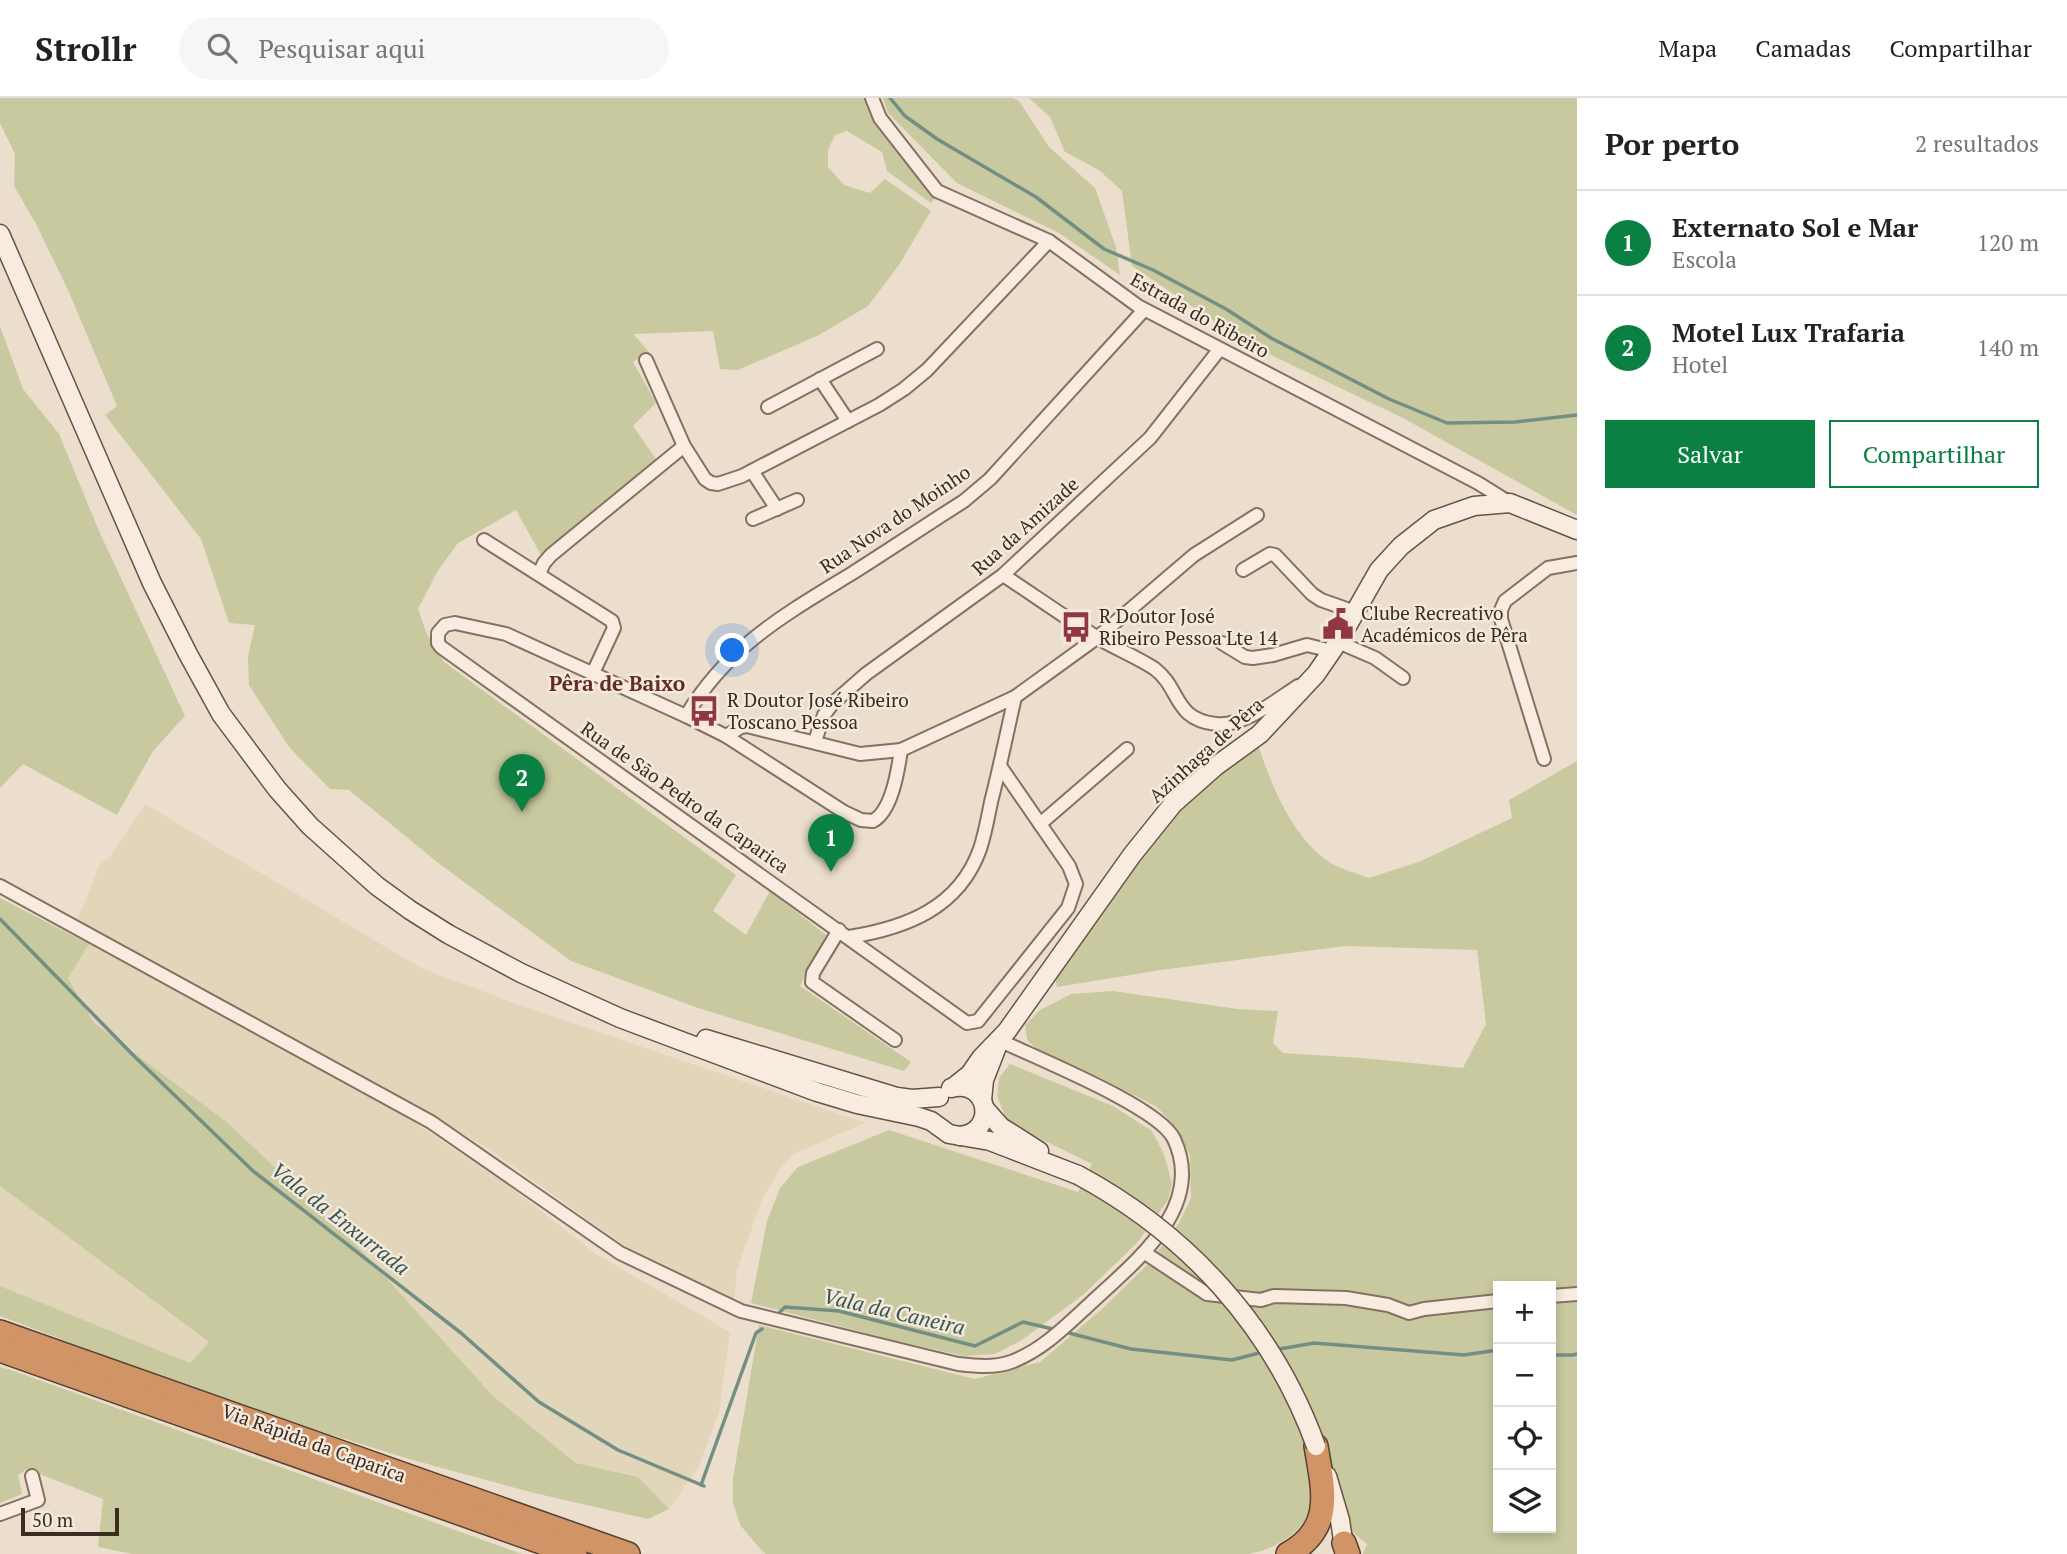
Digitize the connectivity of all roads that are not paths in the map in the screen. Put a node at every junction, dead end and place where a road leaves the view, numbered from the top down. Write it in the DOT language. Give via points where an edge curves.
graph roads {
  1 [pos="872,98"];
  2 [pos="0,234"];
  3 [pos="1049,241"];
  4 [pos="1143,310"];
  5 [pos="877,349"];
  6 [pos="1219,350"];
  7 [pos="646,360"];
  8 [pos="820,379"];
  9 [pos="768,407"];
  10 [pos="848,421"];
  11 [pos="684,446"];
  12 [pos="752,471"];
  13 [pos="797,500"];
  14 [pos="1510,503"];
  15 [pos="777,509"];
  16 [pos="1257,515"];
  17 [pos="753,519"];
  18 [pos="1577,530"];
  19 [pos="484,540"];
  20 [pos="1577,563"];
  21 [pos="1243,570"];
  22 [pos="539,574"];
  23 [pos="1003,575"];
  24 [pos="1355,612"];
  25 [pos="1097,637"];
  26 [pos="1222,643"];
  27 [pos="1335,647"];
  28 [pos="593,673"];
  29 [pos="1316,674"];
  30 [pos="1403,678"];
  31 [pos="1015,697"];
  32 [pos="687,716"];
  33 [pos="726,736"];
  34 [pos="815,741"];
  35 [pos="1127,749"];
  36 [pos="901,750"];
  37 [pos="1544,759"];
  38 [pos="1000,766"];
  39 [pos="1040,824"];
  40 [pos="0,886"];
  41 [pos="844,934"];
  42 [pos="559,989"];
  43 [pos="895,1040"];
  44 [pos="999,1040"];
  45 [pos="955,1086"];
  46 [pos="939,1097"];
  47 [pos="983,1104"];
  48 [pos="952,1134"];
  49 [pos="1078,1175"];
  50 [pos="1145,1253"];
  51 [pos="1577,1294"];
  52 [pos="1556,1296"];
  53 [pos="1493,1302"];
  54 [pos="0,1332"];
  55 [pos="0,1350"];
  56 [pos="1316,1446"];
  57 [pos="32,1476"];
  58 [pos="0,1514"];
  59 [pos="1343,1551"];
  60 [pos="575,1554"];
  61 [pos="628,1554"];
  62 [pos="1289,1554"];
  1 -- 3 [label="street, Estrada do Ribeiro" via="880,118 937,191"];
  2 -- 42 [label="main road" via="152,583 221,714 248,752 310,826 377,886 460,941"];
  3 -- 4 [label="street, Estrada do Ribeiro"];
  3 -- 10 [label="street" via="927,370"];
  4 -- 6 [label="street, Estrada do Ribeiro"];
  4 -- 32 [label="street, Rua Nova do Moinho" via="990,479 964,501 754,637 712,679"];
  5 -- 8 [label="street"];
  6 -- 14 [label="street, Estrada do Ribeiro"];
  6 -- 23 [label="street, Rua da Amizade" via="1150,438"];
  7 -- 11 [label="street"];
  8 -- 9 [label="street"];
  8 -- 10 [label="street"];
  10 -- 12 [label="street"];
  11 -- 12 [label="street" via="711,483"];
  11 -- 22 [label="street" via="551,555"];
  12 -- 15 [label="street"];
  13 -- 15 [label="street"];
  14 -- 18 [label="main road, Azinhaga de Pêra"];
  14 -- 24 [label="main road, Azinhaga de Pêra" via="1474,506 1434,520 1379,570"];
  15 -- 17 [label="street"];
  16 -- 25 [label="street" via="1194,555"];
  19 -- 22 [label="street"];
  20 -- 37 [label="street" via="1548,568 1500,610"];
  21 -- 24 [label="street" via="1275,555 1321,600"];
  22 -- 28 [label="street" via="614,624"];
  23 -- 25 [label="street"];
  23 -- 34 [label="street, Rua da Amizade" via="833,703"];
  24 -- 27 [label="main road, Azinhaga de Pêra"];
  25 -- 29 [label="street" via="1155,670 1188,714 1216,724 1233,724"];
  25 -- 31 [label="street"];
  26 -- 27 [label="street" via="1253,658 1307,645"];
  27 -- 29 [label="main road, Azinhaga de Pêra"];
  27 -- 30 [label="street" via="1376,658"];
  28 -- 32 [label="street"];
  28 -- 41 [label="street, Rua de São Pedro da Caparica" via="506,634 455,623 441,628 437,638 441,647"];
  29 -- 44 [label="main road, Azinhaga de Pêra" via="1260,734 1173,804"];
  31 -- 36 [label="street"];
  31 -- 38 [label="street"];
  32 -- 33 [label="street"];
  33 -- 34 [label="street" via="747,726"];
  33 -- 36 [label="street" via="844,812 867,821 885,811"];
  34 -- 36 [label="street" via="860,754"];
  35 -- 39 [label="street"];
  38 -- 39 [label="street, Rua de São Pedro da Caparica"];
  38 -- 41 [label="street" via="981,846 961,884 918,919 890,930"];
  39 -- 41 [label="street, Rua de São Pedro da Caparica" via="1076,884 1068,908 978,1021 967,1023"];
  40 -- 50 [label="street" via="431,1122 620,1253 741,1311 946,1362 984,1367 1031,1353"];
  41 -- 43 [label="street" via="813,974 812,982"];
  42 -- 46 [label="main road" via="897,1097"];
  42 -- 48 [label="main road" via="620,1018 777,1077 846,1101 919,1116"];
  44 -- 45 [label="main road, Azinhaga de Pêra"];
  44 -- 47 [label="main road, Azinhaga de Pêra" via="984,1080"];
  44 -- 50 [label="street" via="1127,1100 1174,1137 1184,1167 1179,1198"];
  45 -- 46 [label="main road"];
  45 -- 47 [label="main road" via="977,1093"];
  46 -- 48 [label="main road" via="934,1106 937,1124"];
  47 -- 48 [label="main road" via="979,1127 970,1134"];
  47 -- 49 [label="main road" via="1008,1133"];
  48 -- 49 [label="main road" via="990,1141"];
  49 -- 56 [label="main road, bridge" via="1150,1220 1221,1285 1273,1356"];
  50 -- 53 [label="street" via="1207,1294 1261,1300 1274,1296 1346,1298 1409,1313"];
  51 -- 52 [label="street"];
  54 -- 61 [label="highway, Via Rápida da Caparica"];
  55 -- 60 [label="highway, Via Rápida da Caparica"];
  56 -- 59 [label="main road" via="1337,1508"];
  56 -- 62 [label="highway" via="1324,1499 1321,1517 1305,1542"];
  57 -- 58 [label="street" via="38,1500"];
}
